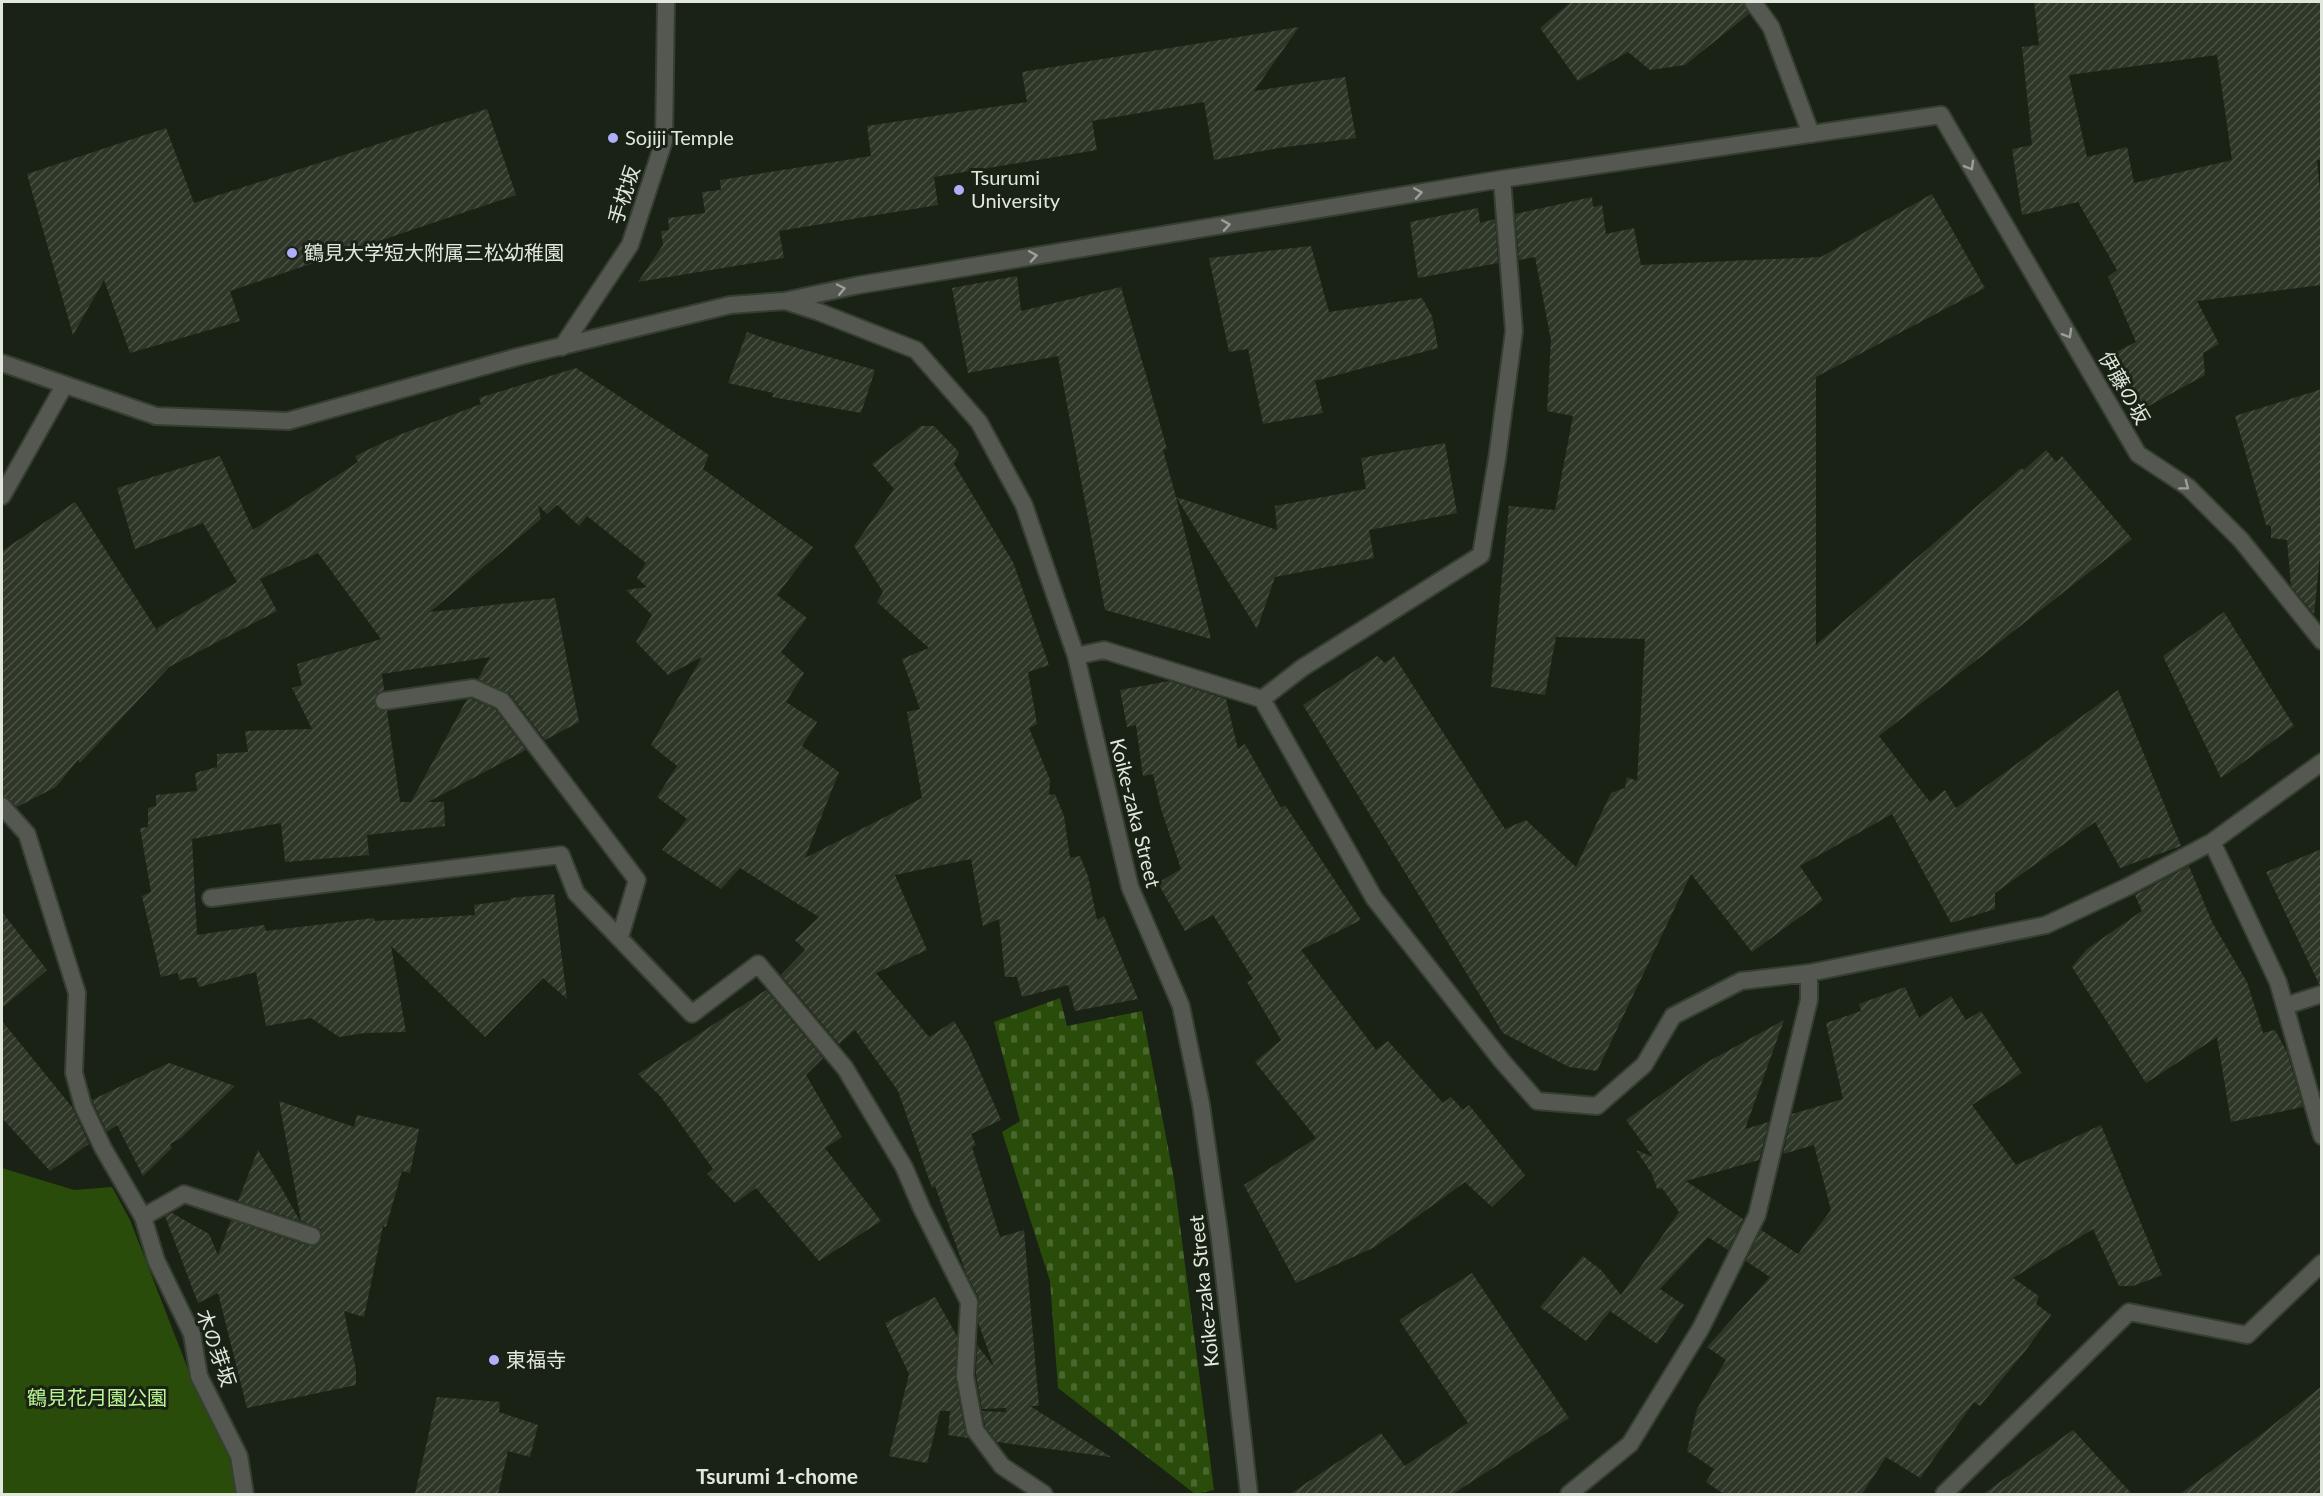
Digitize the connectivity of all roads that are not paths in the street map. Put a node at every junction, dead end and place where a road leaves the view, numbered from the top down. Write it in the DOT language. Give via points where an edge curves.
graph roads {
  1 [pos="666,2"];
  2 [pos="1753,2"];
  3 [pos="1811,134"];
  4 [pos="1502,179"];
  5 [pos="784,301"];
  6 [pos="562,347"];
  7 [pos="2,363"];
  8 [pos="64,386"];
  9 [pos="2,496"];
  10 [pos="2322,641"];
  11 [pos="1076,656"];
  12 [pos="1262,699"];
  13 [pos="384,701"];
  14 [pos="2322,762"];
  15 [pos="2,806"];
  16 [pos="2212,842"];
  17 [pos="211,898"];
  18 [pos="620,937"];
  19 [pos="1809,973"];
  20 [pos="2322,994"];
  21 [pos="2285,1006"];
  22 [pos="2322,1136"];
  23 [pos="143,1217"];
  24 [pos="312,1236"];
  25 [pos="2322,1263"];
  26 [pos="245,1494"];
  27 [pos="1044,1494"];
  28 [pos="1249,1494"];
  29 [pos="1569,1494"];
  30 [pos="1944,1494"];
  1 -- 6 [label="street, 手枕坂" via="664,141 630,245"];
  2 -- 3 [label="street" via="1771,27"];
  3 -- 4 [label="street"];
  3 -- 10 [label="street, 伊藤の坂, one-way" via="1941,115 2138,454 2188,487 2241,540"];
  5 -- 4 [label="street, one-way" via="859,285"];
  4 -- 12 [label="street" via="1514,331 1481,555 1302,668"];
  5 -- 6 [label="street" via="730,305"];
  5 -- 11 [label="street, Koike-zaka Street" via="916,350 980,422 1024,505"];
  6 -- 8 [label="street" via="288,421 156,416"];
  7 -- 8 [label="street"];
  8 -- 9 [label="street"];
  11 -- 12 [label="street" via="1104,650"];
  11 -- 28 [label="street, Koike-zaka Street" via="1130,887 1181,1006 1201,1104 1220,1239"];
  12 -- 19 [label="street" via="1374,898 1537,1101 1597,1106 1644,1065 1673,1016 1741,981"];
  13 -- 18 [label="street" via="473,688 502,701 637,880"];
  14 -- 16 [label="street"];
  15 -- 23 [label="street, 木の芽坂" via="27,834 77,993 74,1073 83,1106"];
  16 -- 19 [label="street" via="2046,925"];
  16 -- 21 [label="street" via="2278,982"];
  17 -- 18 [label="street" via="561,855 576,893"];
  18 -- 27 [label="street" via="692,1014 758,964 845,1068 904,1167 969,1302 965,1376 975,1430 1002,1466"];
  19 -- 29 [label="street" via="1809,1000 1757,1215 1701,1328 1630,1444"];
  20 -- 21 [label="street"];
  21 -- 22 [label="street"];
  23 -- 24 [label="street" via="184,1194"];
  23 -- 26 [label="street, 木の芽坂" via="156,1260 192,1334 199,1376 239,1456"];
  25 -- 30 [label="street" via="2247,1335 2129,1312"];
}
